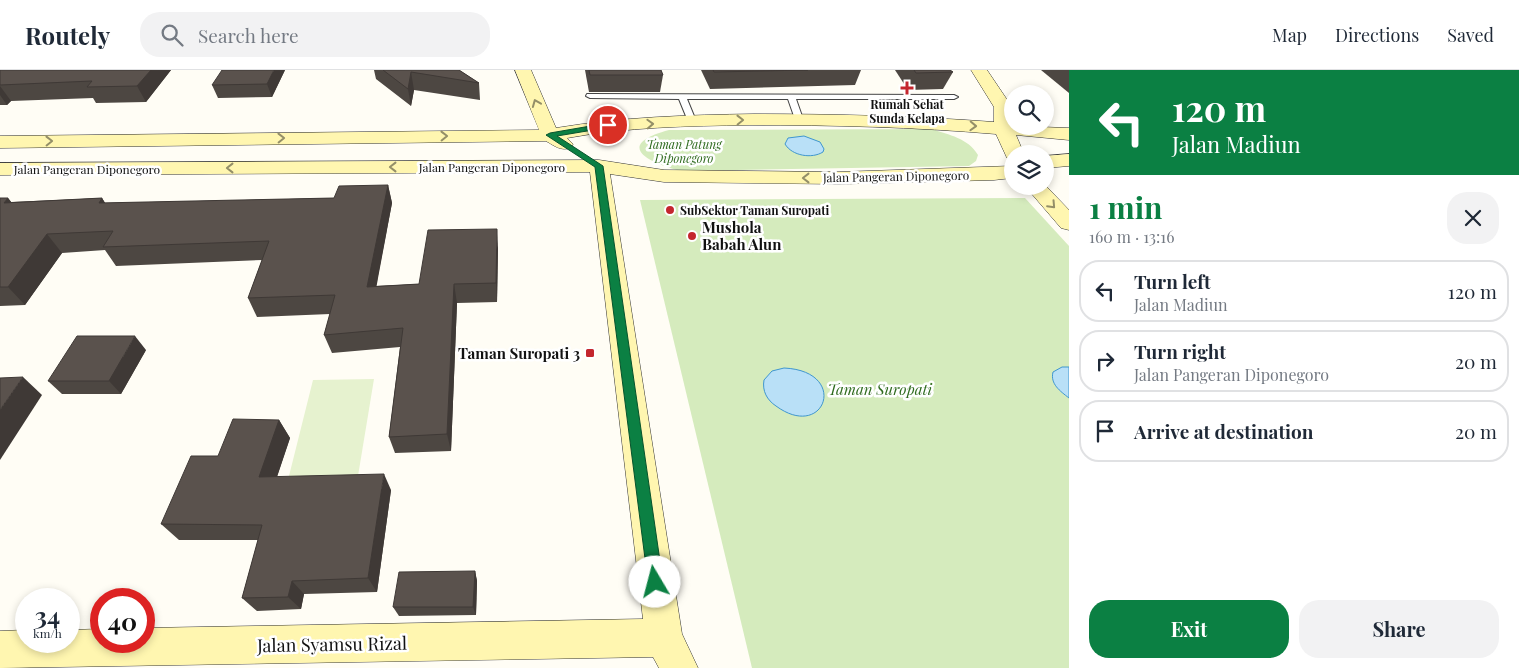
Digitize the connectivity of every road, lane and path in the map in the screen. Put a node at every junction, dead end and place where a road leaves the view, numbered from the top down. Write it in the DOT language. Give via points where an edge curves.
graph roads {
  1 [pos="523,70"];
  2 [pos="980,70"];
  3 [pos="590,96"];
  4 [pos="682,97"];
  5 [pos="791,97"];
  6 [pos="954,97"];
  7 [pos="799,119"];
  8 [pos="692,121"];
  9 [pos="1003,127"];
  10 [pos="1069,134"];
  11 [pos="550,135"];
  12 [pos="0,142"];
  13 [pos="1010,145"];
  14 [pos="1069,160"];
  15 [pos="1054,161"];
  16 [pos="599,166"];
  17 [pos="0,170"];
  18 [pos="1004,173"];
  19 [pos="1043,195"];
  20 [pos="1069,223"];
  21 [pos="0,650"];
  22 [pos="672,653"];
  11 -- 1 [label="main road, one-way"];
  2 -- 9 [label="main road" via="1003,107"];
  3 -- 4 [label="lane"];
  4 -- 5 [label="lane"];
  4 -- 8 [label="lane"];
  5 -- 6 [label="lane"];
  5 -- 7 [label="lane"];
  8 -- 7 [label="main road, Jalan Pangeran Diponegoro, one-way"];
  7 -- 9 [label="main road, Jalan Pangeran Diponegoro, one-way"];
  11 -- 8 [label="main road, Jalan Pangeran Diponegoro, one-way" via="608,125"];
  9 -- 10 [label="main road, Jalan Pangeran Diponegoro"];
  9 -- 13 [label="main road"];
  12 -- 11 [label="main road, Jalan Pangeran Diponegoro, one-way"];
  11 -- 16 [label="main road"];
  14 -- 15 [label="main road"];
  16 -- 17 [label="main road, Jalan Pangeran Diponegoro, one-way"];
  18 -- 16 [label="main road, Jalan Pangeran Diponegoro, one-way" via="838,178 664,176"];
  16 -- 22 [label="main road"];
  19 -- 20 [label="main road, one-way"];
  21 -- 22 [label="main road, Jalan Syamsu Rizal"];
}
